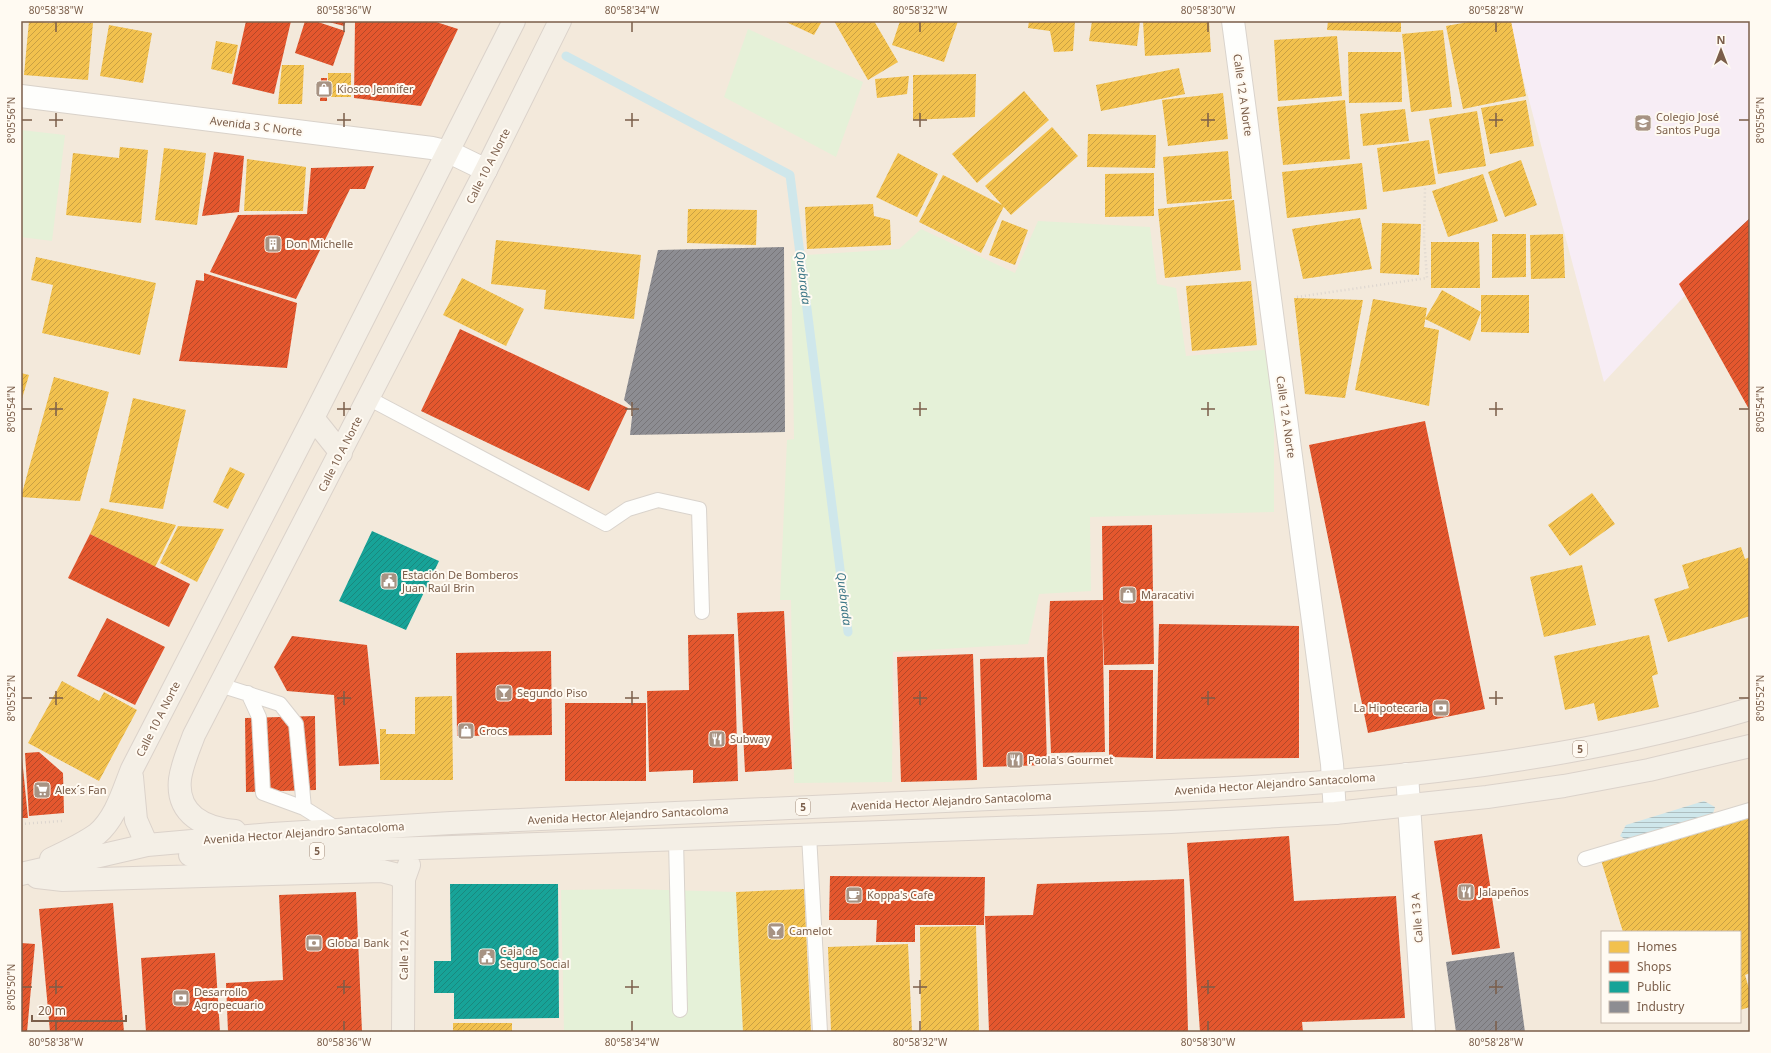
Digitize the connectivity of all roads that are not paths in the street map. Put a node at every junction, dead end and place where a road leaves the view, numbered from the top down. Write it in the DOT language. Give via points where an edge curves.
graph roads {
  1 [pos="514,21"];
  2 [pos="560,21"];
  3 [pos="1233,21"];
  4 [pos="21,96"];
  5 [pos="449,152"];
  6 [pos="486,170"];
  7 [pos="368,398"];
  8 [pos="313,418"];
  9 [pos="341,453"];
  10 [pos="702,612"];
  11 [pos="220,685"];
  12 [pos="248,694"];
  13 [pos="1750,709"];
  14 [pos="1750,746"];
  15 [pos="132,769"];
  16 [pos="1407,774"];
  17 [pos="1333,782"];
  18 [pos="1409,805"];
  19 [pos="304,808"];
  20 [pos="1750,810"];
  21 [pos="1335,813"];
  22 [pos="339,830"];
  23 [pos="272,834"];
  24 [pos="809,835"];
  25 [pos="676,840"];
  26 [pos="147,845"];
  27 [pos="418,848"];
  28 [pos="1585,860"];
  29 [pos="21,874"];
  30 [pos="404,879"];
  31 [pos="680,1010"];
  32 [pos="403,1032"];
  33 [pos="820,1032"];
  34 [pos="1424,1032"];
  1 -- 5 [label="main road, Calle 10 A Norte"];
  2 -- 6 [label="main road, Calle 10 A Norte"];
  3 -- 17 [label="street, Calle 12 A Norte"];
  4 -- 5 [label="street, Avenida 3 C Norte"];
  5 -- 6 [label="street, Avenida 3 C Norte"];
  5 -- 8 [label="main road, Calle 10 A Norte"];
  6 -- 7 [label="main road, Calle 10 A Norte"];
  7 -- 9 [label="main road, Calle 10 A Norte"];
  7 -- 10 [label="lane" via="606,524 628,509 658,500 698,509"];
  8 -- 9 [label="main road"];
  8 -- 15 [label="main road, Calle 10 A Norte"];
  9 -- 11 [label="main road, Calle 10 A Norte"];
  11 -- 12 [label="lane"];
  11 -- 23 [label="main road, Calle 10 A Norte" via="194,735 184,765 180,784 182,800 195,818 213,828"];
  12 -- 19 [label="lane" via="280,704 296,724"];
  12 -- 19 [label="lane" via="259,717 264,793"];
  13 -- 16 [label="main road, Avenida Hector Alejandro Santacoloma / 5" via="1612,743 1510,762"];
  14 -- 18 [label="main road, Avenida Hector Alejandro Santacoloma / 5" via="1649,770 1564,786"];
  15 -- 26 [label="main road, Calle 10 A Norte" via="136,820"];
  15 -- 29 [label="main road" via="117,806 97,833"];
  16 -- 17 [label="main road, Avenida Hector Alejandro Santacoloma / 5"];
  16 -- 18 [label="street, Calle 13 A"];
  17 -- 21 [label="street, Calle 12 A Norte"];
  17 -- 22 [label="main road, Avenida Hector Alejandro Santacoloma / 5"];
  18 -- 21 [label="main road, Avenida Hector Alejandro Santacoloma / 5"];
  18 -- 34 [label="street, Calle 13 A"];
  19 -- 22 [label="lane"];
  20 -- 28 [label="lane"];
  21 -- 24 [label="main road, Avenida Hector Alejandro Santacoloma / 5" via="1171,822"];
  22 -- 23 [label="main road, Avenida Hector Alejandro Santacoloma / 5"];
  23 -- 26 [label="main road, Avenida Hector Alejandro Santacoloma / 5"];
  24 -- 25 [label="main road, Avenida Hector Alejandro Santacoloma / 5"];
  24 -- 33 [label="lane"];
  25 -- 27 [label="main road, Avenida Hector Alejandro Santacoloma / 5"];
  25 -- 31 [label="lane"];
  26 -- 27 [label="main road, Avenida Hector Alejandro Santacoloma / 5" via="163,853 188,855"];
  26 -- 29 [label="main road, Avenida Hector Alejandro Santacoloma / 5"];
  27 -- 30 [label="main road"];
  29 -- 30 [label="main road" via="63,880 382,871"];
  30 -- 32 [label="main road, Calle 12 A"];
}
